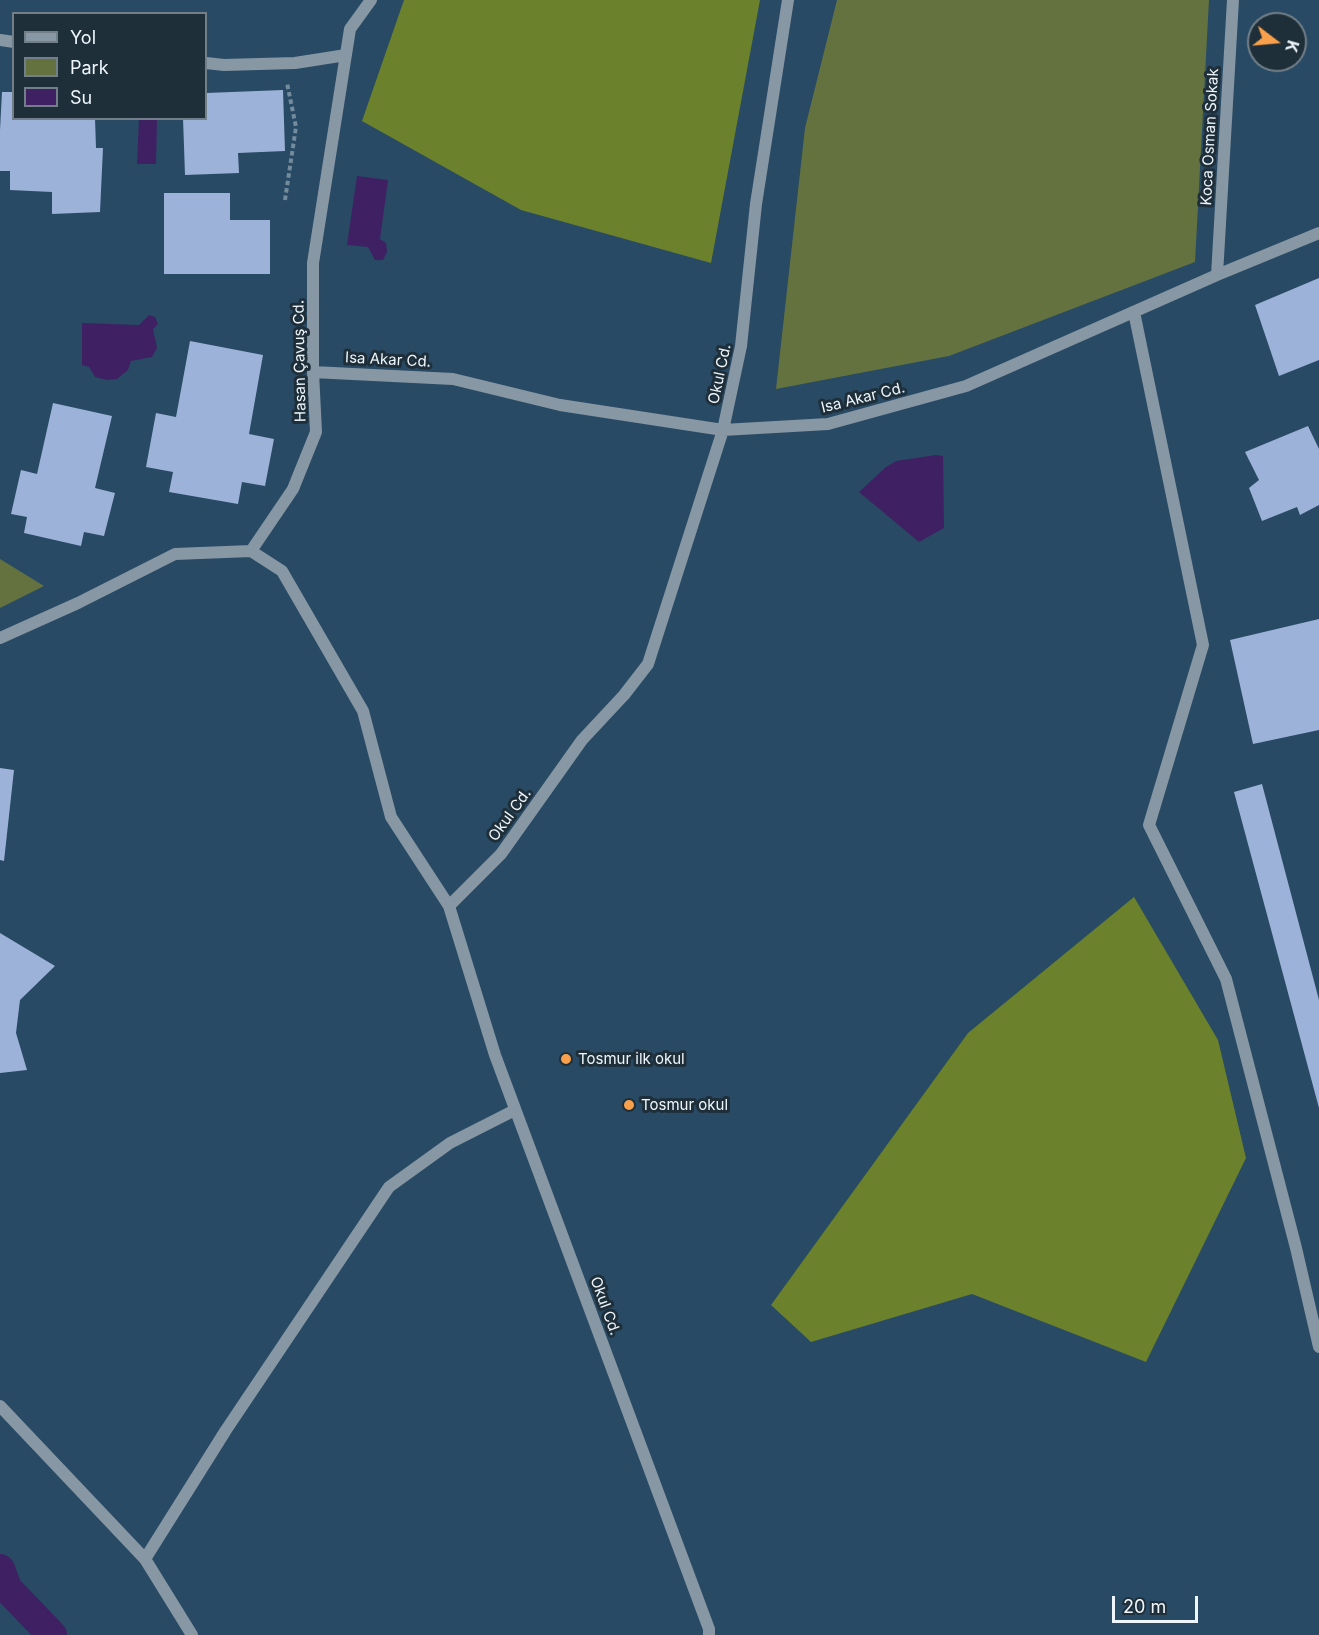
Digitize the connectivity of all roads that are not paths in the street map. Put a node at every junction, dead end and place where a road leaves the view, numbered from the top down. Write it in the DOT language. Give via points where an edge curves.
graph roads {
  1 [pos="371,0"];
  2 [pos="788,0"];
  3 [pos="1233,0"];
  4 [pos="346,55"];
  5 [pos="207,63"];
  6 [pos="1319,233"];
  7 [pos="1218,275"];
  8 [pos="1134,312"];
  9 [pos="313,372"];
  10 [pos="723,430"];
  11 [pos="251,552"];
  12 [pos="0,638"];
  13 [pos="449,906"];
  14 [pos="515,1110"];
  15 [pos="1319,1347"];
  16 [pos="0,1406"];
  17 [pos="145,1559"];
  18 [pos="192,1635"];
  19 [pos="709,1635"];
  1 -- 4 [label="street, Hasan Çavuş Cd." via="350,29"];
  2 -- 10 [label="street, Okul Cd." via="756,204 741,346"];
  3 -- 7 [label="street, Koca Osman Sokak"];
  4 -- 5 [label="street" via="283,63"];
  4 -- 9 [label="street, Hasan Çavuş Cd." via="313,263"];
  6 -- 7 [label="street, Isa Akar Cd."];
  7 -- 8 [label="street, Isa Akar Cd."];
  8 -- 10 [label="street, Isa Akar Cd." via="966,386 828,424"];
  8 -- 15 [label="street" via="1203,645 1149,825 1226,979"];
  9 -- 10 [label="street, Isa Akar Cd." via="453,379 560,405"];
  9 -- 11 [label="street, Hasan Çavuş Cd." via="316,432 294,489"];
  10 -- 13 [label="street, Okul Cd." via="648,664 582,740 501,854"];
  11 -- 12 [label="street" via="175,554"];
  11 -- 13 [label="street" via="282,571 363,711 391,817"];
  13 -- 14 [label="street, Okul Cd."];
  14 -- 17 [label="street" via="450,1143 390,1187 232,1421"];
  14 -- 19 [label="street, Okul Cd."];
  16 -- 17 [label="street"];
  17 -- 18 [label="street"];
}
